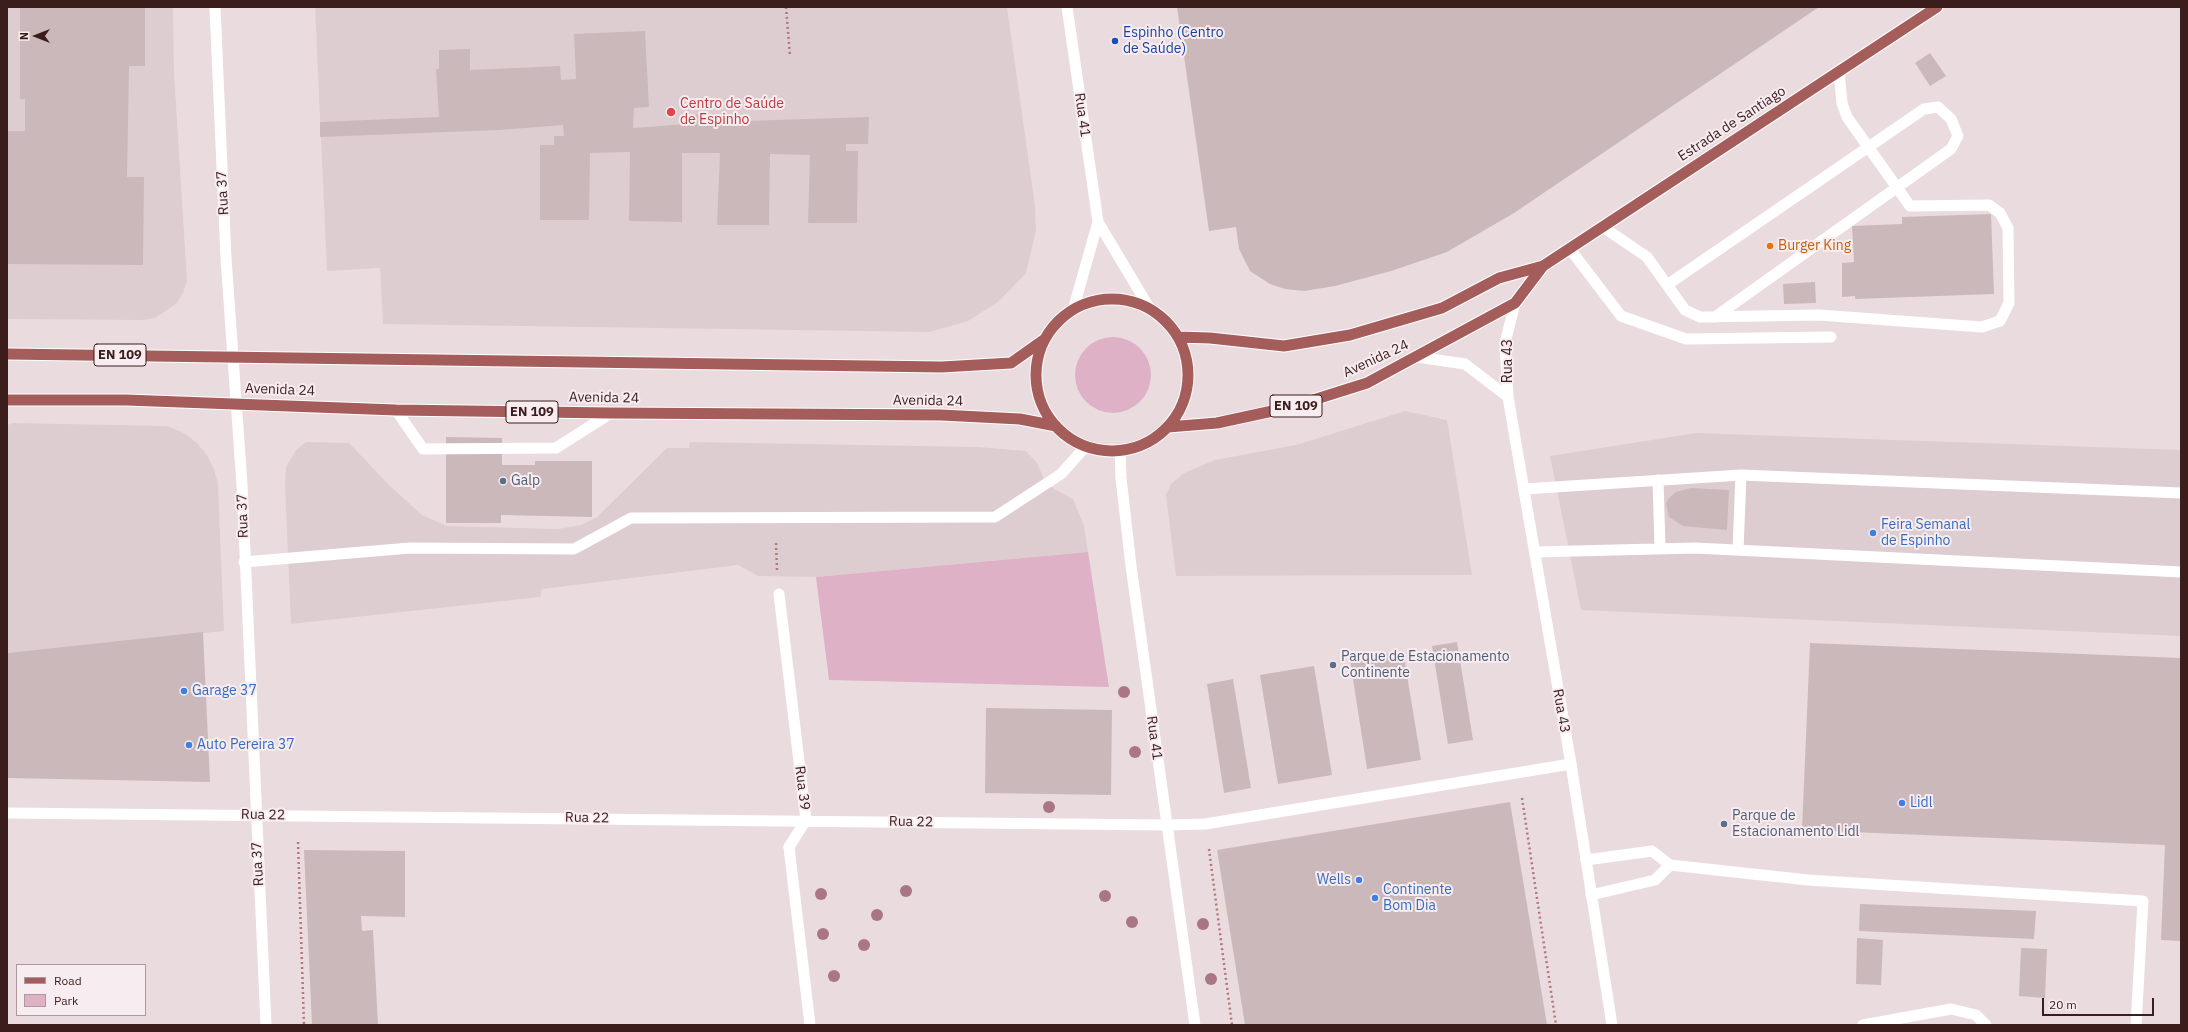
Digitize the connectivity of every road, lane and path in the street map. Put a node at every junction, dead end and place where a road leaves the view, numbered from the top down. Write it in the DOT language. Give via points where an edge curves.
graph roads {
  1 [pos="215,7"];
  2 [pos="786,7"];
  3 [pos="1067,7"];
  4 [pos="1937,7"];
  5 [pos="790,56"];
  6 [pos="1839,72"];
  7 [pos="1868,147"];
  8 [pos="1897,188"];
  9 [pos="1098,222"];
  10 [pos="1603,227"];
  11 [pos="1570,249"];
  12 [pos="1543,266"];
  13 [pos="1667,285"];
  14 [pos="1516,303"];
  15 [pos="1150,309"];
  16 [pos="1073,310"];
  17 [pos="1716,317"];
  18 [pos="1178,337"];
  19 [pos="1831,337"];
  20 [pos="1045,339"];
  21 [pos="7,354"];
  22 [pos="233,357"];
  23 [pos="1417,357"];
  24 [pos="1508,397"];
  25 [pos="7,400"];
  26 [pos="238,404"];
  27 [pos="396,410"];
  28 [pos="611,413"];
  29 [pos="1056,426"];
  30 [pos="1168,427"];
  31 [pos="1086,446"];
  32 [pos="1120,450"];
  33 [pos="1742,475"];
  34 [pos="1658,480"];
  35 [pos="1524,489"];
  36 [pos="2181,493"];
  37 [pos="1660,548"];
  38 [pos="1738,550"];
  39 [pos="1535,552"];
  40 [pos="244,562"];
  41 [pos="2181,572"];
  42 [pos="779,594"];
  43 [pos="1571,764"];
  44 [pos="1516,797"];
  45 [pos="7,813"];
  46 [pos="256,815"];
  47 [pos="806,820"];
  48 [pos="1166,825"];
  49 [pos="306,842"];
  50 [pos="1215,846"];
  51 [pos="1586,860"];
  52 [pos="1670,865"];
  53 [pos="1591,895"];
  54 [pos="266,1025"];
  55 [pos="304,1025"];
  56 [pos="810,1025"];
  57 [pos="1195,1025"];
  58 [pos="1232,1025"];
  59 [pos="1556,1025"];
  60 [pos="1612,1025"];
  61 [pos="1863,1025"];
  62 [pos="1986,1025"];
  63 [pos="2136,1025"];
  1 -- 22 [label="street, Rua 37"];
  2 -- 5 [label="path"];
  3 -- 9 [label="street, Rua 41"];
  4 -- 6 [label="main road, Estrada de Santiago"];
  6 -- 7 [label="street" via="1842,103 1847,117"];
  6 -- 10 [label="main road, Estrada de Santiago"];
  7 -- 8 [label="street"];
  7 -- 8 [label="street" via="1924,109 1938,108 1951,119 1958,136 1951,149"];
  7 -- 13 [label="street"];
  8 -- 17 [label="street"];
  8 -- 17 [label="street" via="1910,206 1989,205 2000,212 2008,228 2009,303 2000,321 1982,326 1819,315"];
  9 -- 15 [label="street, Rua 41"];
  9 -- 16 [label="street, Rua 41"];
  10 -- 11 [label="main road, Estrada de Santiago"];
  10 -- 13 [label="street" via="1647,257"];
  11 -- 12 [label="main road, Estrada de Santiago"];
  11 -- 19 [label="street" via="1621,316 1686,339"];
  12 -- 14 [label="main road, Estrada de Santiago"];
  12 -- 18 [label="main road, Estrada de Santiago" via="1499,278 1442,308 1350,334 1284,346"];
  13 -- 17 [label="street" via="1685,310 1700,317"];
  14 -- 23 [label="main road, Avenida 24 / EN 109"];
  14 -- 24 [label="street, Rua 43" via="1505,343"];
  15 -- 16 [label="main road, Avenida 24 / EN 109" via="1132,301 1109,299 1091,302"];
  15 -- 18 [label="main road, Avenida 24 / EN 109" via="1166,321"];
  16 -- 20 [label="main road, Avenida 24 / EN 109" via="1057,322"];
  18 -- 30 [label="main road, Avenida 24 / EN 109" via="1186,356 1188,376 1185,396"];
  20 -- 22 [label="main road, Avenida 24 / EN 109" via="1011,363 942,367"];
  20 -- 29 [label="main road, Avenida 24 / EN 109" via="1038,358 1036,378 1039,396"];
  21 -- 22 [label="main road, Avenida 24 / EN 109"];
  22 -- 26 [label="street, Rua 37"];
  23 -- 24 [label="street, Rua 43" via="1465,364"];
  23 -- 30 [label="main road, Avenida 24 / EN 109" via="1367,383 1291,407 1217,423"];
  24 -- 35 [label="street, Rua 43"];
  25 -- 26 [label="main road, Avenida 24 / EN 109" via="126,400"];
  26 -- 27 [label="main road, Avenida 24 / EN 109"];
  26 -- 40 [label="street, Rua 37"];
  27 -- 28 [label="main road, Avenida 24 / EN 109"];
  27 -- 28 [label="street" via="423,449 556,448"];
  28 -- 29 [label="main road, Avenida 24 / EN 109" via="941,415 1020,419"];
  29 -- 31 [label="main road, Avenida 24 / EN 109" via="1070,438"];
  30 -- 32 [label="main road, Avenida 24 / EN 109" via="1154,439"];
  31 -- 32 [label="main road, Avenida 24 / EN 109" via="1102,450"];
  31 -- 40 [label="street" via="1061,474 995,517 631,518 574,549 410,548"];
  32 -- 48 [label="street, Rua 41" via="1130,558"];
  33 -- 34 [label="street"];
  33 -- 36 [label="street"];
  33 -- 38 [label="street"];
  34 -- 35 [label="street"];
  34 -- 37 [label="street"];
  35 -- 39 [label="street, Rua 43"];
  37 -- 38 [label="street"];
  37 -- 39 [label="street"];
  38 -- 41 [label="street"];
  39 -- 43 [label="street, Rua 43"];
  40 -- 46 [label="street, Rua 37"];
  42 -- 47 [label="street, Rua 39"];
  43 -- 48 [label="street, Rua 22" via="1205,824"];
  43 -- 51 [label="street, Rua 43"];
  44 -- 59 [label="path" via="1522,796"];
  45 -- 46 [label="street, Rua 22"];
  46 -- 47 [label="street, Rua 22"];
  46 -- 54 [label="street, Rua 37"];
  47 -- 48 [label="street, Rua 22"];
  47 -- 56 [label="street, Rua 39" via="789,847"];
  48 -- 57 [label="street, Rua 41"];
  49 -- 55 [label="path" via="298,842"];
  50 -- 58 [label="path" via="1209,847"];
  51 -- 52 [label="street" via="1652,851"];
  51 -- 53 [label="street, Rua 43"];
  52 -- 53 [label="street" via="1655,880"];
  52 -- 63 [label="street" via="1808,880 2143,901"];
  53 -- 60 [label="street, Rua 43"];
  61 -- 62 [label="street" via="1951,1009 1976,1015"];
}
